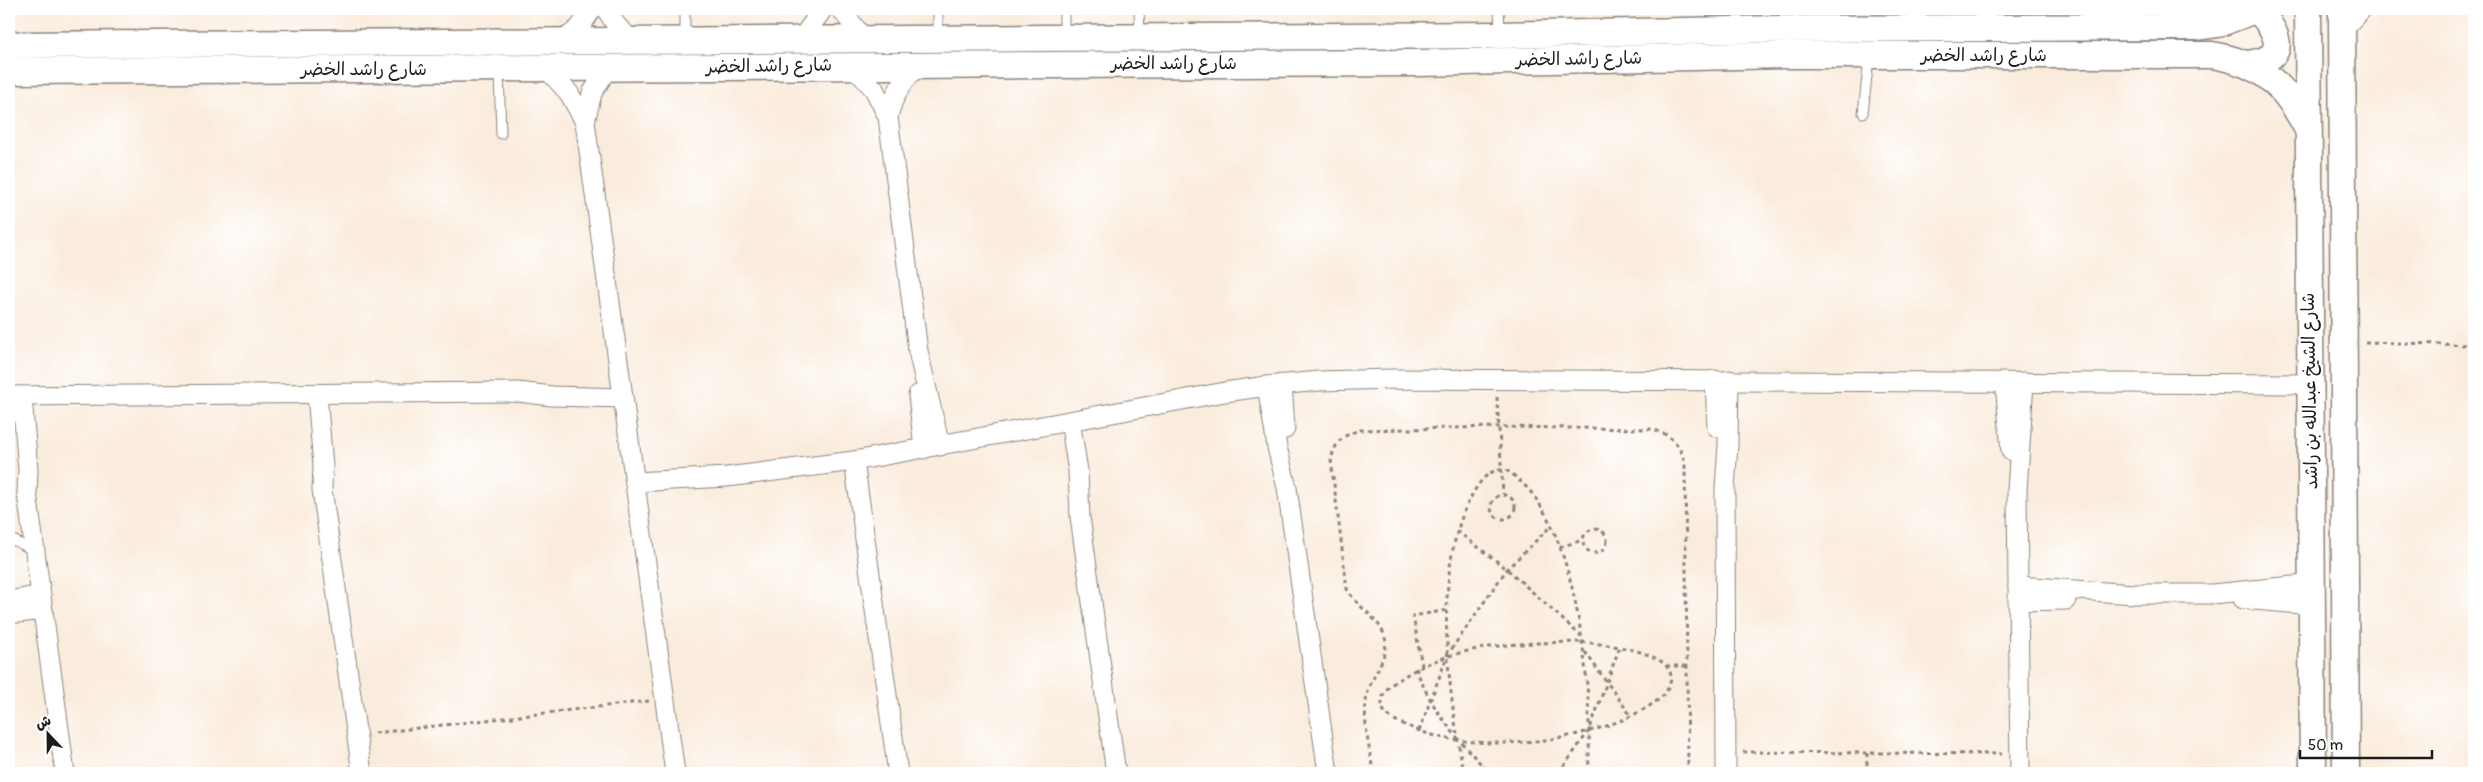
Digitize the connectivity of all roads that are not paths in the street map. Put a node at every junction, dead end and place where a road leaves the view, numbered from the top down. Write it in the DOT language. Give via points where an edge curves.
graph roads {
  1 [pos="592,9"];
  2 [pos="606,9"];
  3 [pos="685,9"];
  4 [pos="823,9"];
  5 [pos="842,9"];
  6 [pos="938,9"];
  7 [pos="1064,9"];
  8 [pos="1139,9"];
  9 [pos="1499,9"];
  10 [pos="2257,9"];
  11 [pos="2308,9"];
  12 [pos="2362,9"];
  13 [pos="2342,19"];
  14 [pos="1500,35"];
  15 [pos="863,38"];
  16 [pos="938,38"];
  17 [pos="1064,38"];
  18 [pos="1140,38"];
  19 [pos="801,39"];
  20 [pos="631,40"];
  21 [pos="685,40"];
  22 [pos="563,41"];
  23 [pos="9,45"];
  24 [pos="1870,55"];
  25 [pos="920,64"];
  26 [pos="2247,64"];
  27 [pos="852,65"];
  28 [pos="498,68"];
  29 [pos="546,68"];
  30 [pos="608,68"];
  31 [pos="9,71"];
  32 [pos="1863,113"];
  33 [pos="888,117"];
  34 [pos="585,122"];
  35 [pos="2307,128"];
  36 [pos="501,134"];
  37 [pos="1722,380"];
  38 [pos="2005,382"];
  39 [pos="2024,382"];
  40 [pos="2310,384"];
  41 [pos="1274,385"];
  42 [pos="622,391"];
  43 [pos="311,394"];
  44 [pos="13,398"];
  45 [pos="1064,423"];
  46 [pos="932,448"];
  47 [pos="854,461"];
  48 [pos="636,489"];
  49 [pos="2017,492"];
  50 [pos="9,538"];
  51 [pos="35,551"];
  52 [pos="2018,594"];
  53 [pos="2313,595"];
  54 [pos="9,601"];
  55 [pos="42,602"];
  56 [pos="9,614"];
  57 [pos="1328,770"];
  58 [pos="65,773"];
  59 [pos="362,773"];
  60 [pos="675,773"];
  61 [pos="898,773"];
  62 [pos="1116,773"];
  63 [pos="1726,773"];
  64 [pos="2020,773"];
  65 [pos="2313,773"];
  66 [pos="2346,773"];
  1 -- 22 [label="street" via="580,26"];
  2 -- 20 [label="street"];
  3 -- 21 [label="lane"];
  4 -- 19 [label="street"];
  5 -- 15 [label="street"];
  6 -- 16 [label="lane"];
  7 -- 17 [label="lane"];
  8 -- 18 [label="lane"];
  9 -- 14 [label="lane"];
  10 -- 14 [label="street, شارع راشد الخضر" via="2218,24 2196,27 1780,29"];
  10 -- 26 [label="street" via="2272,25 2277,43 2266,59"];
  11 -- 35 [label="street, شارع الشيخ عبدالله بن راشد"];
  12 -- 13 [label="street"];
  13 -- 66 [label="street, شارع الشيخ عبدالله بن راشد"];
  14 -- 18 [label="street, شارع راشد الخضر"];
  15 -- 16 [label="street, شارع راشد الخضر"];
  15 -- 19 [label="street, شارع راشد الخضر"];
  16 -- 17 [label="street, شارع راشد الخضر"];
  17 -- 18 [label="street, شارع راشد الخضر"];
  19 -- 21 [label="street, شارع راشد الخضر"];
  20 -- 21 [label="street, شارع راشد الخضر"];
  20 -- 22 [label="street, شارع راشد الخضر"];
  22 -- 23 [label="street, شارع راشد الخضر"];
  24 -- 25 [label="street, شارع راشد الخضر" via="1417,63"];
  24 -- 26 [label="street, شارع راشد الخضر" via="2212,55"];
  24 -- 32 [label="lane"];
  25 -- 27 [label="street, شارع راشد الخضر"];
  25 -- 33 [label="street" via="898,88"];
  26 -- 35 [label="street, شارع راشد الخضر" via="2273,80 2294,102"];
  27 -- 30 [label="street, شارع راشد الخضر"];
  27 -- 33 [label="street" via="874,89"];
  28 -- 29 [label="street, شارع راشد الخضر"];
  28 -- 31 [label="street, شارع راشد الخضر"];
  28 -- 36 [label="lane"];
  29 -- 30 [label="street, شارع راشد الخضر"];
  29 -- 34 [label="street" via="569,92"];
  30 -- 34 [label="street" via="592,93"];
  33 -- 46 [label="street" via="918,351 917,385"];
  34 -- 42 [label="street"];
  35 -- 40 [label="street, شارع الشيخ عبدالله بن راشد"];
  37 -- 38 [label="street"];
  37 -- 41 [label="street" via="1356,379"];
  37 -- 63 [label="street" via="1719,453 1725,488"];
  38 -- 39 [label="street"];
  38 -- 49 [label="street"];
  39 -- 40 [label="street"];
  39 -- 49 [label="street"];
  40 -- 53 [label="street, شارع الشيخ عبدالله بن راشد"];
  41 -- 45 [label="street"];
  41 -- 57 [label="street" via="1277,447 1288,488"];
  42 -- 43 [label="street" via="552,387 518,392"];
  42 -- 48 [label="street"];
  43 -- 44 [label="street"];
  43 -- 59 [label="street"];
  44 -- 51 [label="street" via="28,470 27,493"];
  45 -- 46 [label="street"];
  45 -- 62 [label="street" via="1069,485 1080,517"];
  46 -- 47 [label="street"];
  47 -- 48 [label="street"];
  47 -- 61 [label="street"];
  48 -- 60 [label="street"];
  49 -- 52 [label="street"];
  50 -- 51 [label="lane"];
  51 -- 55 [label="street"];
  52 -- 53 [label="street"];
  52 -- 64 [label="street"];
  53 -- 65 [label="street, شارع الشيخ عبدالله بن راشد"];
  54 -- 55 [label="street"];
  55 -- 56 [label="street"];
  55 -- 58 [label="street"];
}
